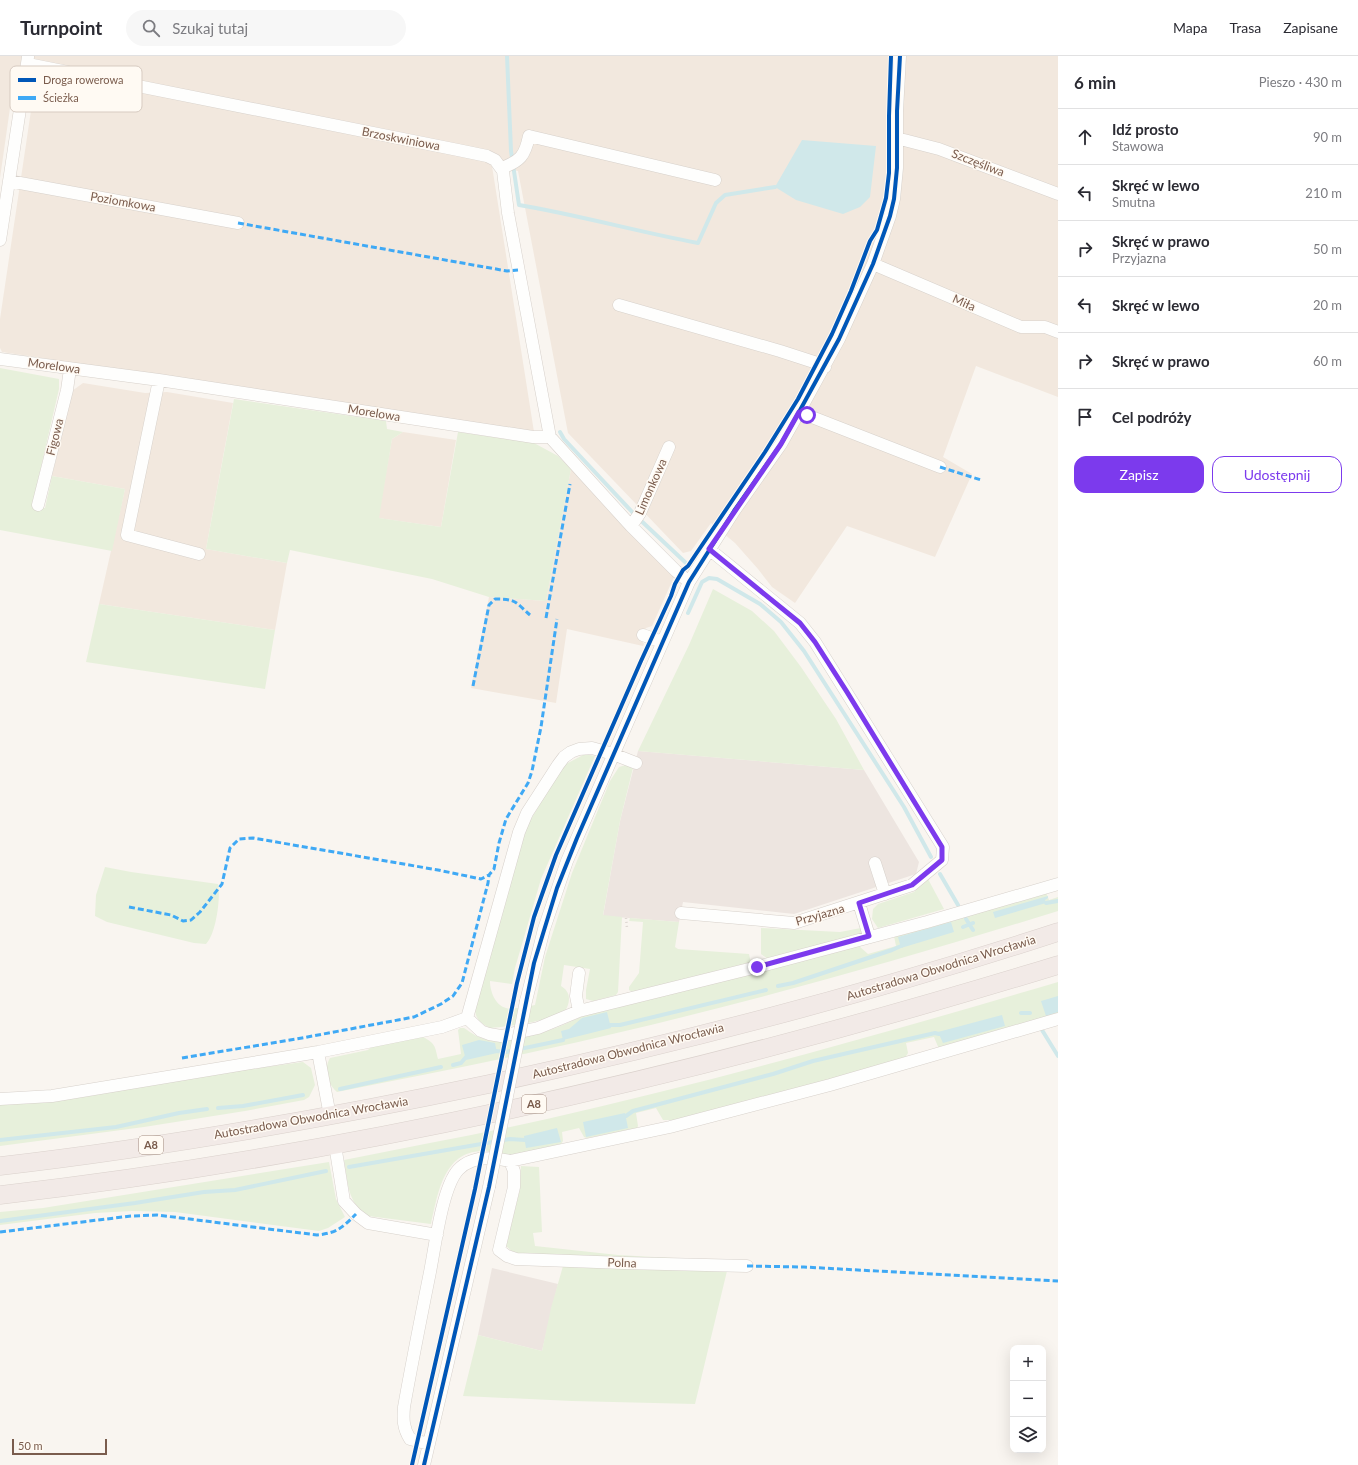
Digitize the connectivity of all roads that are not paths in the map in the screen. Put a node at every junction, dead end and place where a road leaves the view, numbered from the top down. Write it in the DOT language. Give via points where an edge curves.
graph roads {
  1 [pos="900,56"];
  2 [pos="28,60"];
  3 [pos="57,66"];
  4 [pos="142,84"];
  5 [pos="20,112"];
  6 [pos="897,140"];
  7 [pos="502,168"];
  8 [pos="715,180"];
  9 [pos="9,181"];
  10 [pos="1058,194"];
  11 [pos="238,223"];
  12 [pos="0,240"];
  13 [pos="873,264"];
  14 [pos="619,305"];
  15 [pos="1058,332"];
  16 [pos="0,359"];
  17 [pos="825,367"];
  18 [pos="70,369"];
  19 [pos="159,380"];
  20 [pos="799,412"];
  21 [pos="550,437"];
  22 [pos="669,447"];
  23 [pos="940,467"];
  24 [pos="38,505"];
  25 [pos="635,520"];
  26 [pos="709,549"];
  27 [pos="199,554"];
  28 [pos="689,582"];
  29 [pos="643,635"];
  30 [pos="662,642"];
  31 [pos="613,754"];
  32 [pos="636,763"];
  33 [pos="875,863"];
  34 [pos="1058,884"];
  35 [pos="885,894"];
  36 [pos="859,903"];
  37 [pos="681,913"];
  38 [pos="1058,932"];
  39 [pos="869,936"];
  40 [pos="1058,965"];
  41 [pos="579,973"];
  42 [pos="579,1011"];
  43 [pos="467,1018"];
  44 [pos="1058,1019"];
  45 [pos="318,1052"];
  46 [pos="0,1099"];
  47 [pos="330,1116"];
  48 [pos="335,1145"];
  49 [pos="510,1162"];
  50 [pos="0,1166"];
  51 [pos="0,1195"];
  52 [pos="437,1235"];
  53 [pos="747,1266"];
  54 [pos="429,1444"];
  55 [pos="424,1465"];
  1 -- 6 [label="street"];
  2 -- 3 [label="street, Brzoskwiniowa"];
  4 -- 7 [label="street, Brzoskwiniowa" via="487,156"];
  5 -- 9 [label="street"];
  6 -- 10 [label="street, Szczęśliwa" via="940,149"];
  6 -- 13 [label="street" via="894,199"];
  7 -- 8 [label="street" via="522,156 527,147 528,136"];
  7 -- 21 [label="street" via="510,228"];
  9 -- 11 [label="street, Poziomkowa"];
  9 -- 12 [label="street"];
  13 -- 15 [label="street, Miła" via="1021,327 1045,327"];
  13 -- 17 [label="street"];
  14 -- 17 [label="street" via="780,351"];
  16 -- 18 [label="street, Morelowa"];
  17 -- 20 [label="street"];
  18 -- 19 [label="street, Morelowa"];
  18 -- 24 [label="street, Figowa"];
  19 -- 21 [label="street, Morelowa" via="533,437"];
  19 -- 27 [label="street" via="128,535"];
  20 -- 23 [label="street"];
  20 -- 26 [label="street" via="781,444"];
  21 -- 25 [label="street"];
  22 -- 25 [label="street, Limonkowa"];
  25 -- 28 [label="street" via="676,571"];
  26 -- 28 [label="street"];
  26 -- 35 [label="street, Przyjazna" via="800,623 815,642 942,847 942,860 912,885"];
  28 -- 30 [label="street"];
  29 -- 30 [label="street"];
  30 -- 31 [label="street"];
  31 -- 32 [label="street"];
  31 -- 43 [label="street" via="585,748 571,752 558,765 527,813 519,832"];
  31 -- 54 [label="street, bridge" via="557,888 539,947 489,1187"];
  33 -- 35 [label="street"];
  34 -- 39 [label="street"];
  35 -- 36 [label="street, Przyjazna"];
  36 -- 37 [label="street, Przyjazna" via="794,923"];
  36 -- 39 [label="street"];
  38 -- 47 [label="highway, Autostradowa Obwodnica Wrocławia / A8" via="858,993 589,1062"];
  39 -- 42 [label="street"];
  40 -- 48 [label="highway, A8" via="952,998 595,1091"];
  41 -- 42 [label="street" via="576,996"];
  42 -- 43 [label="street" via="538,1028 501,1036 481,1030"];
  43 -- 45 [label="street" via="442,1027"];
  44 -- 49 [label="street" via="830,1085 670,1127"];
  45 -- 46 [label="street" via="52,1096"];
  45 -- 47 [label="street"];
  47 -- 50 [label="highway, Autostradowa Obwodnica Wrocławia / A8" via="191,1140"];
  48 -- 51 [label="highway, A8" via="195,1170"];
  48 -- 52 [label="street" via="344,1201 356,1214 368,1223"];
  49 -- 52 [label="street" via="487,1158 473,1161 459,1169 448,1188"];
  49 -- 53 [label="street, Polna" via="514,1171 514,1187 499,1250 507,1256 523,1260"];
  52 -- 54 [label="street" via="407,1387 403,1422 405,1432 410,1438"];
  54 -- 55 [label="street"];
}
